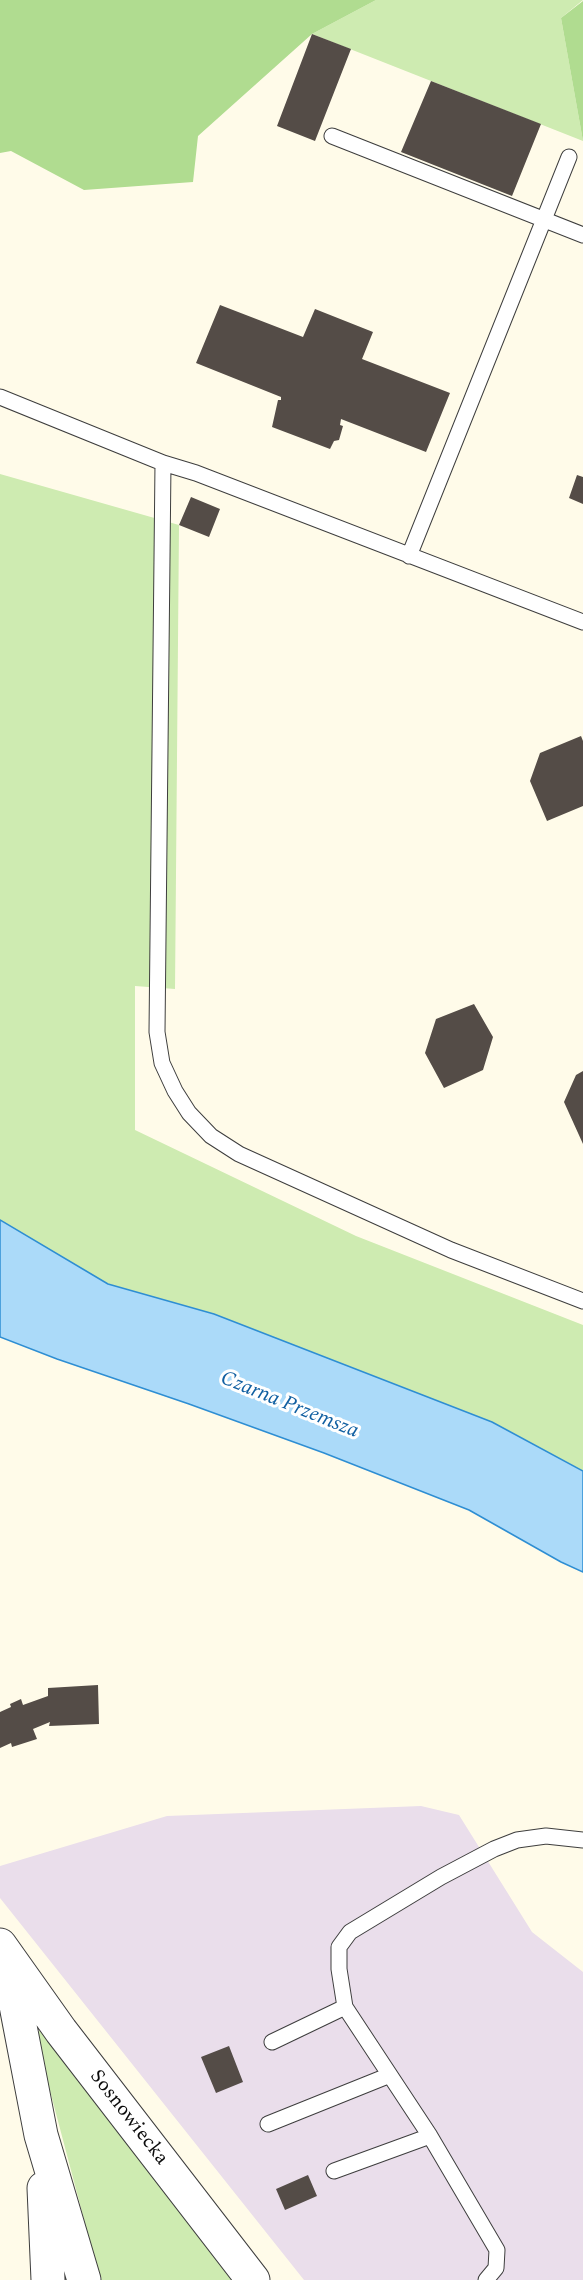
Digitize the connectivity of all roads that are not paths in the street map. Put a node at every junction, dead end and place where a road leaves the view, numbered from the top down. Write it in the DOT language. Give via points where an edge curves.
graph roads {
  1 [pos="332,136"];
  2 [pos="568,156"];
  3 [pos="543,220"];
  4 [pos="583,235"];
  5 [pos="0,398"];
  6 [pos="164,463"];
  7 [pos="409,556"];
  8 [pos="583,622"];
  9 [pos="583,1301"];
  10 [pos="583,1840"];
  11 [pos="3,1949"];
  12 [pos="345,2007"];
  13 [pos="272,2042"];
  14 [pos="390,2075"];
  15 [pos="268,2124"];
  16 [pos="41,2135"];
  17 [pos="430,2136"];
  18 [pos="334,2171"];
  19 [pos="48,2280"];
  20 [pos="84,2280"];
  21 [pos="253,2280"];
  22 [pos="486,2280"];
  1 -- 3 [label="lane"];
  2 -- 3 [label="lane"];
  3 -- 4 [label="lane"];
  3 -- 7 [label="lane"];
  5 -- 6 [label="lane"];
  6 -- 7 [label="lane"];
  6 -- 9 [label="lane" via="156,1010 162,1063 175,1091 211,1136 239,1154 451,1250"];
  7 -- 8 [label="lane"];
  10 -- 12 [label="lane" via="546,1836 517,1840 494,1849 350,1932 339,1947"];
  11 -- 16 [label="street, Sosnowiecka"];
  11 -- 21 [label="street, Sosnowiecka" via="61,2031"];
  12 -- 13 [label="lane"];
  12 -- 14 [label="lane"];
  14 -- 15 [label="lane"];
  14 -- 17 [label="lane"];
  16 -- 19 [label="street"];
  16 -- 20 [label="street, Sosnowiecka"];
  17 -- 18 [label="lane"];
  17 -- 22 [label="lane" via="497,2250 496,2268"];
}
